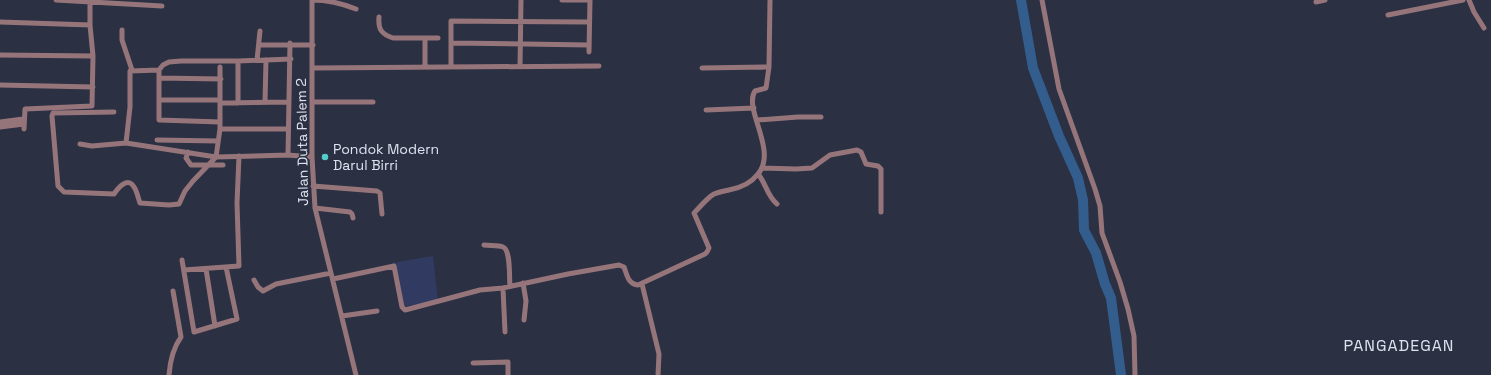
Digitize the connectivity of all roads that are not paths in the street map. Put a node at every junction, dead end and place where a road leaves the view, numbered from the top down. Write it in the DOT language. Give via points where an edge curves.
graph roads {
  1 [pos="56,0"];
  2 [pos="312,0"];
  3 [pos="520,0"];
  4 [pos="562,0"];
  5 [pos="770,0"];
  6 [pos="1042,0"];
  7 [pos="1325,0"];
  8 [pos="1463,0"];
  9 [pos="1469,0"];
  10 [pos="90,1"];
  11 [pos="1316,2"];
  12 [pos="1436,3"];
  13 [pos="162,6"];
  14 [pos="356,9"];
  15 [pos="1388,15"];
  16 [pos="379,17"];
  17 [pos="0,22"];
  18 [pos="520,22"];
  19 [pos="589,22"];
  20 [pos="90,25"];
  21 [pos="1484,28"];
  22 [pos="122,30"];
  23 [pos="260,31"];
  24 [pos="425,38"];
  25 [pos="438,38"];
  26 [pos="258,44"];
  27 [pos="290,44"];
  28 [pos="451,44"];
  29 [pos="520,44"];
  30 [pos="313,45"];
  31 [pos="589,45"];
  32 [pos="588,52"];
  33 [pos="0,55"];
  34 [pos="93,56"];
  35 [pos="291,58"];
  36 [pos="257,60"];
  37 [pos="266,60"];
  38 [pos="238,61"];
  39 [pos="599,66"];
  40 [pos="220,67"];
  41 [pos="426,67"];
  42 [pos="450,67"];
  43 [pos="520,67"];
  44 [pos="769,67"];
  45 [pos="313,68"];
  46 [pos="702,68"];
  47 [pos="132,70"];
  48 [pos="159,70"];
  49 [pos="159,78"];
  50 [pos="221,79"];
  51 [pos="0,85"];
  52 [pos="93,86"];
  53 [pos="159,100"];
  54 [pos="220,102"];
  55 [pos="238,102"];
  56 [pos="265,102"];
  57 [pos="289,102"];
  58 [pos="313,102"];
  59 [pos="373,102"];
  60 [pos="754,108"];
  61 [pos="706,110"];
  62 [pos="114,112"];
  63 [pos="821,117"];
  64 [pos="757,120"];
  65 [pos="0,122"];
  66 [pos="220,122"];
  67 [pos="24,124"];
  68 [pos="0,127"];
  69 [pos="220,129"];
  70 [pos="288,129"];
  71 [pos="157,140"];
  72 [pos="218,141"];
  73 [pos="126,143"];
  74 [pos="80,144"];
  75 [pos="188,152"];
  76 [pos="288,155"];
  77 [pos="239,156"];
  78 [pos="216,157"];
  79 [pos="312,157"];
  80 [pos="223,165"];
  81 [pos="206,166"];
  82 [pos="762,168"];
  83 [pos="758,174"];
  84 [pos="314,186"];
  85 [pos="777,204"];
  86 [pos="315,208"];
  87 [pos="881,212"];
  88 [pos="382,214"];
  89 [pos="353,218"];
  90 [pos="484,245"];
  91 [pos="182,260"];
  92 [pos="226,267"];
  93 [pos="206,268"];
  94 [pos="184,270"];
  95 [pos="331,272"];
  96 [pos="333,279"];
  97 [pos="254,280"];
  98 [pos="523,283"];
  99 [pos="642,284"];
  100 [pos="510,286"];
  101 [pos="503,288"];
  102 [pos="173,291"];
  103 [pos="377,311"];
  104 [pos="342,316"];
  105 [pos="524,320"];
  106 [pos="215,326"];
  107 [pos="506,332"];
  108 [pos="473,363"];
  109 [pos="169,375"];
  110 [pos="356,375"];
  111 [pos="508,375"];
  112 [pos="658,375"];
  113 [pos="1135,375"];
  1 -- 10 [label="street"];
  2 -- 14 [label="street" via="327,0"];
  2 -- 30 [label="street, Jalan Duta Palem 2"];
  3 -- 18 [label="street"];
  4 -- 19 [label="street" via="590,0"];
  5 -- 44 [label="street"];
  6 -- 113 [label="street" via="1059,89 1095,189 1100,206 1102,234 1128,309 1134,336"];
  7 -- 11 [label="street"];
  8 -- 12 [label="street"];
  9 -- 21 [label="street"];
  10 -- 13 [label="street"];
  10 -- 20 [label="street"];
  12 -- 15 [label="street"];
  16 -- 24 [label="street" via="378,27 387,36"];
  17 -- 20 [label="street"];
  18 -- 19 [label="street"];
  18 -- 28 [label="street" via="451,21"];
  18 -- 29 [label="street"];
  19 -- 31 [label="street"];
  20 -- 34 [label="street"];
  22 -- 47 [label="street" via="122,40"];
  23 -- 26 [label="street"];
  24 -- 25 [label="street"];
  24 -- 41 [label="street"];
  26 -- 27 [label="street"];
  26 -- 36 [label="street"];
  27 -- 30 [label="street"];
  27 -- 35 [label="street"];
  28 -- 29 [label="street"];
  28 -- 42 [label="street"];
  29 -- 31 [label="street"];
  29 -- 43 [label="street"];
  30 -- 45 [label="street, Jalan Duta Palem 2"];
  31 -- 32 [label="street"];
  33 -- 34 [label="street"];
  34 -- 52 [label="street"];
  35 -- 37 [label="street"];
  35 -- 57 [label="street"];
  36 -- 37 [label="street"];
  36 -- 38 [label="street"];
  37 -- 56 [label="street"];
  38 -- 48 [label="street" via="174,61 163,65"];
  38 -- 55 [label="street"];
  39 -- 43 [label="street"];
  40 -- 50 [label="street"];
  41 -- 42 [label="street"];
  41 -- 45 [label="street"];
  42 -- 43 [label="street"];
  44 -- 46 [label="street"];
  44 -- 60 [label="street" via="766,88 754,92"];
  45 -- 58 [label="street, Jalan Duta Palem 2"];
  47 -- 48 [label="street"];
  47 -- 73 [label="street" via="129,72 130,107"];
  48 -- 49 [label="street"];
  49 -- 50 [label="street"];
  49 -- 53 [label="street"];
  50 -- 54 [label="street"];
  51 -- 52 [label="street"];
  52 -- 67 [label="street" via="92,106 25,109"];
  53 -- 54 [label="street"];
  53 -- 66 [label="street" via="160,121"];
  54 -- 55 [label="street"];
  54 -- 66 [label="street"];
  55 -- 56 [label="street"];
  56 -- 57 [label="street"];
  57 -- 70 [label="street"];
  58 -- 59 [label="street"];
  58 -- 79 [label="street, Jalan Duta Palem 2"];
  60 -- 61 [label="street"];
  60 -- 64 [label="street"];
  62 -- 81 [label="street" via="53,113 58,186 64,192 114,194 120,185 130,183 134,186 140,203 177,204"];
  63 -- 64 [label="street"];
  64 -- 82 [label="street" via="764,151"];
  65 -- 67 [label="street"];
  66 -- 69 [label="street"];
  67 -- 68 [label="street"];
  69 -- 70 [label="street"];
  69 -- 72 [label="street"];
  70 -- 76 [label="street"];
  71 -- 72 [label="street"];
  72 -- 78 [label="street"];
  73 -- 74 [label="street" via="92,146"];
  73 -- 75 [label="street"];
  75 -- 78 [label="street"];
  75 -- 81 [label="street" via="186,158 189,164"];
  76 -- 77 [label="street"];
  76 -- 79 [label="street"];
  77 -- 78 [label="street"];
  77 -- 92 [label="street" via="239,266"];
  78 -- 81 [label="street"];
  79 -- 84 [label="street, Jalan Duta Palem 2"];
  80 -- 81 [label="street"];
  82 -- 83 [label="street"];
  82 -- 87 [label="street" via="812,168 830,154 858,150 866,164 881,169"];
  83 -- 85 [label="street" via="770,197"];
  83 -- 99 [label="street" via="742,187 716,193 694,213 709,248 707,252"];
  84 -- 86 [label="street, Jalan Duta Palem 2"];
  84 -- 88 [label="street" via="377,191 380,193"];
  86 -- 89 [label="street" via="350,212"];
  86 -- 95 [label="street, Jalan Duta Palem 2"];
  90 -- 100 [label="street" via="506,249 509,257"];
  91 -- 94 [label="street"];
  92 -- 93 [label="street"];
  92 -- 106 [label="street" via="237,319"];
  93 -- 94 [label="street"];
  93 -- 106 [label="street"];
  94 -- 106 [label="street" via="194,332"];
  95 -- 96 [label="street, Jalan Duta Palem 2"];
  95 -- 97 [label="street" via="280,283 263,291"];
  96 -- 101 [label="street" via="394,266 401,303 405,310 480,290"];
  96 -- 104 [label="street, Jalan Duta Palem 2"];
  98 -- 99 [label="street" via="619,266 624,267 633,284"];
  98 -- 100 [label="street"];
  98 -- 105 [label="street" via="526,301"];
  99 -- 112 [label="street" via="659,354"];
  100 -- 101 [label="street"];
  101 -- 107 [label="street"];
  102 -- 109 [label="street" via="181,337 176,344"];
  103 -- 104 [label="street"];
  104 -- 110 [label="street, Jalan Duta Palem 2"];
  108 -- 111 [label="street" via="508,362"];
}
